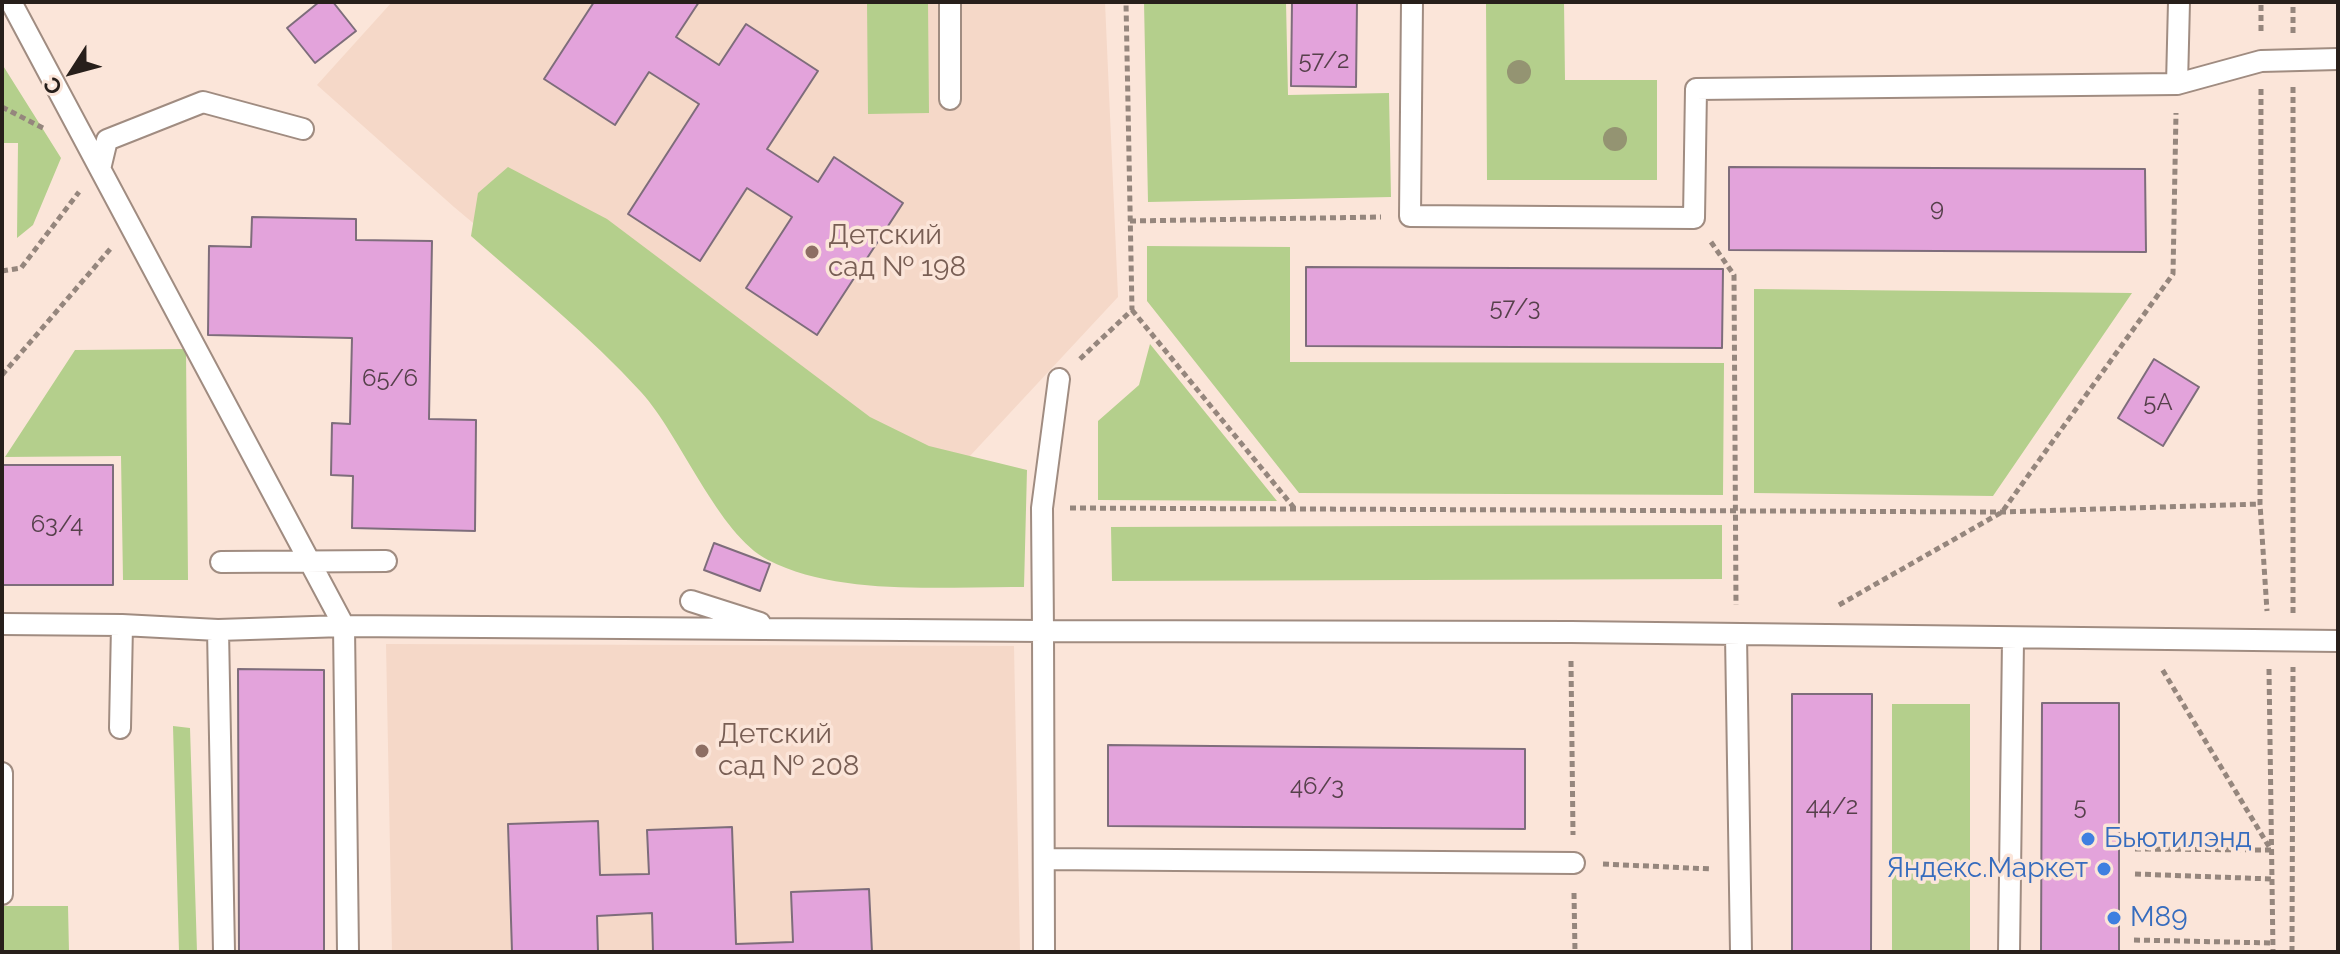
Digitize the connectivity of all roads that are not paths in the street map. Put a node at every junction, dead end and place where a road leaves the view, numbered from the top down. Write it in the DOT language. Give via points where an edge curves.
graph roads {
  1 [pos="11,2"];
  2 [pos="950,2"];
  3 [pos="1412,2"];
  4 [pos="2179,2"];
  5 [pos="2338,59"];
  6 [pos="2177,84"];
  7 [pos="950,99"];
  8 [pos="303,129"];
  9 [pos="101,165"];
  10 [pos="1059,379"];
  11 [pos="308,561"];
  12 [pos="386,561"];
  13 [pos="221,562"];
  14 [pos="691,601"];
  15 [pos="2,624"];
  16 [pos="122,625"];
  17 [pos="344,626"];
  18 [pos="218,630"];
  19 [pos="779,630"];
  20 [pos="1043,631"];
  21 [pos="1736,635"];
  22 [pos="2013,640"];
  23 [pos="2338,641"];
  24 [pos="120,728"];
  25 [pos="2,773"];
  26 [pos="1044,859"];
  27 [pos="1574,863"];
  28 [pos="2,894"];
  29 [pos="224,952"];
  30 [pos="348,952"];
  31 [pos="1044,952"];
  32 [pos="1741,952"];
  33 [pos="2009,952"];
  1 -- 9 [label="lane"];
  2 -- 7 [label="lane"];
  3 -- 6 [label="lane" via="1410,216 1694,218 1696,89"];
  4 -- 6 [label="lane"];
  5 -- 6 [label="lane" via="2261,61"];
  8 -- 9 [label="lane" via="203,102 107,140"];
  9 -- 11 [label="lane"];
  10 -- 20 [label="lane" via="1042,508"];
  11 -- 12 [label="lane"];
  11 -- 13 [label="lane"];
  11 -- 17 [label="lane"];
  14 -- 19 [label="lane"];
  15 -- 16 [label="lane"];
  16 -- 18 [label="lane"];
  16 -- 24 [label="lane"];
  17 -- 18 [label="lane"];
  17 -- 19 [label="lane"];
  17 -- 30 [label="lane"];
  18 -- 29 [label="lane"];
  19 -- 20 [label="lane"];
  20 -- 21 [label="lane"];
  20 -- 26 [label="lane"];
  21 -- 22 [label="lane"];
  21 -- 32 [label="lane"];
  22 -- 23 [label="lane"];
  22 -- 33 [label="lane"];
  25 -- 28 [label="lane"];
  26 -- 27 [label="lane"];
  26 -- 31 [label="lane"];
}
